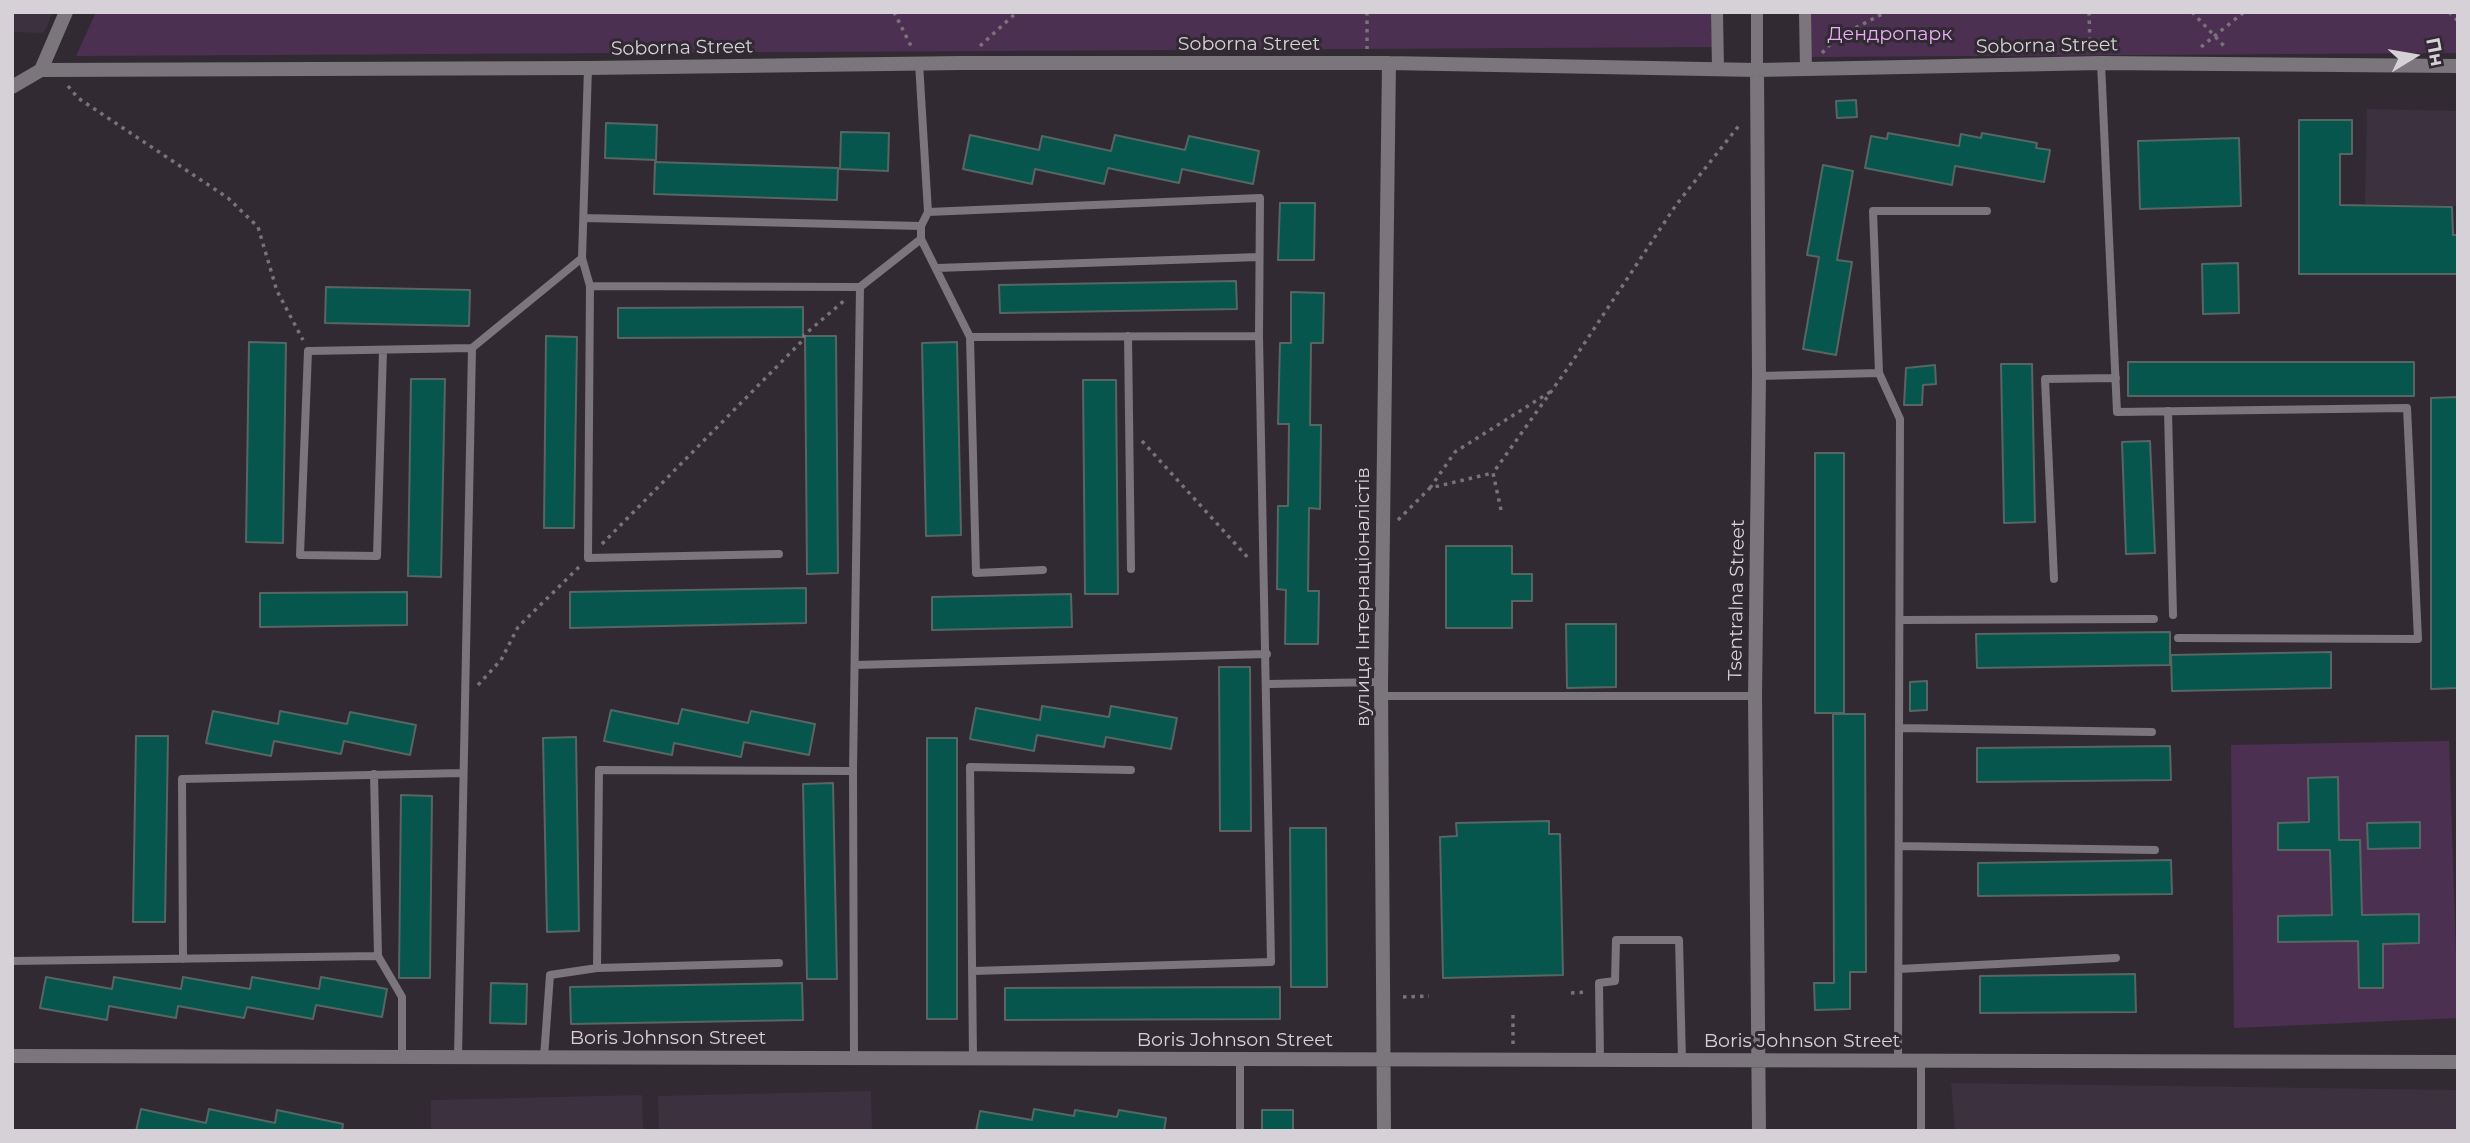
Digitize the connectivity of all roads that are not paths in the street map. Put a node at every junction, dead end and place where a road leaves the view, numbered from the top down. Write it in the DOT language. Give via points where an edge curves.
graph roads {
  1 [pos="66,12"];
  2 [pos="1717,12"];
  3 [pos="1757,12"];
  4 [pos="1805,12"];
  5 [pos="919,63"];
  6 [pos="1389,63"];
  7 [pos="2096,64"];
  8 [pos="2458,66"];
  9 [pos="588,68"];
  10 [pos="47,70"];
  11 [pos="1718,70"];
  12 [pos="1757,70"];
  13 [pos="1805,70"];
  14 [pos="12,87"];
  15 [pos="1987,211"];
  16 [pos="928,212"];
  17 [pos="585,218"];
  18 [pos="921,226"];
  19 [pos="921,239"];
  20 [pos="1259,257"];
  21 [pos="582,258"];
  22 [pos="937,268"];
  23 [pos="590,286"];
  24 [pos="860,287"];
  25 [pos="1259,335"];
  26 [pos="1128,336"];
  27 [pos="970,337"];
  28 [pos="472,348"];
  29 [pos="383,350"];
  30 [pos="1879,373"];
  31 [pos="1759,376"];
  32 [pos="2116,378"];
  33 [pos="2168,411"];
  34 [pos="779,554"];
  35 [pos="1131,569"];
  36 [pos="1043,570"];
  37 [pos="2054,579"];
  38 [pos="2173,615"];
  39 [pos="2154,619"];
  40 [pos="1900,620"];
  41 [pos="2178,638"];
  42 [pos="1267,654"];
  43 [pos="855,665"];
  44 [pos="1268,684"];
  45 [pos="1381,689"];
  46 [pos="1755,696"];
  47 [pos="1899,728"];
  48 [pos="2152,732"];
  49 [pos="1131,770"];
  50 [pos="853,771"];
  51 [pos="463,773"];
  52 [pos="374,774"];
  53 [pos="1899,846"];
  54 [pos="2155,850"];
  55 [pos="378,956"];
  56 [pos="2116,958"];
  57 [pos="183,959"];
  58 [pos="12,961"];
  59 [pos="779,963"];
  60 [pos="597,968"];
  61 [pos="1899,969"];
  62 [pos="973,971"];
  63 [pos="12,1056"];
  64 [pos="402,1057"];
  65 [pos="458,1057"];
  66 [pos="544,1057"];
  67 [pos="855,1058"];
  68 [pos="974,1058"];
  69 [pos="1240,1059"];
  70 [pos="1385,1059"];
  71 [pos="1600,1060"];
  72 [pos="1682,1060"];
  73 [pos="1757,1061"];
  74 [pos="1898,1061"];
  75 [pos="1921,1061"];
  76 [pos="2458,1062"];
  77 [pos="1240,1131"];
  78 [pos="1384,1131"];
  79 [pos="1759,1131"];
  80 [pos="1921,1131"];
  1 -- 10 [label="street"];
  2 -- 11 [label="street"];
  3 -- 12 [label="street"];
  4 -- 13 [label="street"];
  5 -- 6 [label="street, Soborna Street"];
  5 -- 9 [label="street, Soborna Street"];
  5 -- 16 [label="lane"];
  6 -- 11 [label="street, Soborna Street"];
  6 -- 45 [label="street, вулиця Інтернаціоналістів"];
  7 -- 8 [label="street, Soborna Street"];
  7 -- 13 [label="street, Soborna Street"];
  7 -- 32 [label="lane"];
  9 -- 10 [label="street, Soborna Street"];
  9 -- 17 [label="lane"];
  10 -- 14 [label="street"];
  11 -- 12 [label="street, Soborna Street"];
  12 -- 13 [label="street, Soborna Street"];
  12 -- 31 [label="street, Tsentralna Street"];
  15 -- 30 [label="lane" via="1874,211"];
  16 -- 18 [label="lane"];
  16 -- 20 [label="lane" via="1261,198"];
  17 -- 18 [label="lane"];
  17 -- 21 [label="lane"];
  18 -- 19 [label="lane"];
  19 -- 22 [label="lane"];
  19 -- 24 [label="lane"];
  20 -- 22 [label="lane"];
  20 -- 25 [label="lane"];
  21 -- 23 [label="lane"];
  21 -- 28 [label="lane"];
  22 -- 27 [label="lane"];
  23 -- 24 [label="lane"];
  23 -- 34 [label="lane" via="588,558"];
  24 -- 43 [label="lane"];
  25 -- 26 [label="lane"];
  25 -- 42 [label="lane"];
  26 -- 27 [label="lane"];
  26 -- 35 [label="lane"];
  27 -- 36 [label="lane" via="976,573"];
  28 -- 29 [label="lane"];
  28 -- 51 [label="lane"];
  29 -- 29 [label="lane" via="377,555 300,555 309,351"];
  30 -- 31 [label="lane"];
  30 -- 40 [label="lane" via="1900,419"];
  31 -- 46 [label="street, Tsentralna Street"];
  32 -- 33 [label="lane" via="2117,412"];
  32 -- 37 [label="lane" via="2045,379"];
  33 -- 38 [label="lane"];
  33 -- 41 [label="lane" via="2407,408 2418,639"];
  39 -- 40 [label="lane"];
  40 -- 47 [label="lane"];
  42 -- 43 [label="lane"];
  42 -- 44 [label="lane"];
  43 -- 50 [label="lane"];
  44 -- 45 [label="lane"];
  44 -- 62 [label="lane" via="1271,962"];
  45 -- 46 [label="lane"];
  45 -- 70 [label="street, вулиця Інтернаціоналістів"];
  46 -- 73 [label="street, Tsentralna Street"];
  47 -- 48 [label="lane"];
  47 -- 53 [label="lane"];
  49 -- 62 [label="lane" via="970,767"];
  50 -- 60 [label="lane" via="599,771"];
  50 -- 67 [label="lane"];
  51 -- 52 [label="lane"];
  51 -- 65 [label="lane"];
  52 -- 55 [label="lane"];
  52 -- 57 [label="lane" via="182,779"];
  53 -- 54 [label="lane"];
  53 -- 61 [label="lane"];
  55 -- 57 [label="lane"];
  55 -- 64 [label="lane" via="402,996"];
  56 -- 61 [label="lane"];
  57 -- 58 [label="lane"];
  59 -- 60 [label="lane"];
  60 -- 66 [label="lane" via="550,975"];
  61 -- 74 [label="lane"];
  62 -- 68 [label="lane"];
  63 -- 64 [label="street, Boris Johnson Street"];
  64 -- 65 [label="street, Boris Johnson Street"];
  65 -- 66 [label="street, Boris Johnson Street"];
  66 -- 67 [label="street, Boris Johnson Street"];
  67 -- 68 [label="street, Boris Johnson Street"];
  68 -- 69 [label="street, Boris Johnson Street"];
  69 -- 70 [label="street, Boris Johnson Street"];
  69 -- 77 [label="lane"];
  70 -- 71 [label="street, Boris Johnson Street"];
  70 -- 78 [label="street, вулиця Інтернаціоналістів"];
  71 -- 72 [label="street, Boris Johnson Street"];
  71 -- 72 [label="lane" via="1599,983 1615,982 1616,940 1679,940"];
  72 -- 73 [label="street, Boris Johnson Street"];
  73 -- 74 [label="street, Boris Johnson Street"];
  73 -- 79 [label="street, Tsentralna Street"];
  74 -- 75 [label="street, Boris Johnson Street"];
  75 -- 76 [label="street, Boris Johnson Street"];
  75 -- 80 [label="lane"];
}
